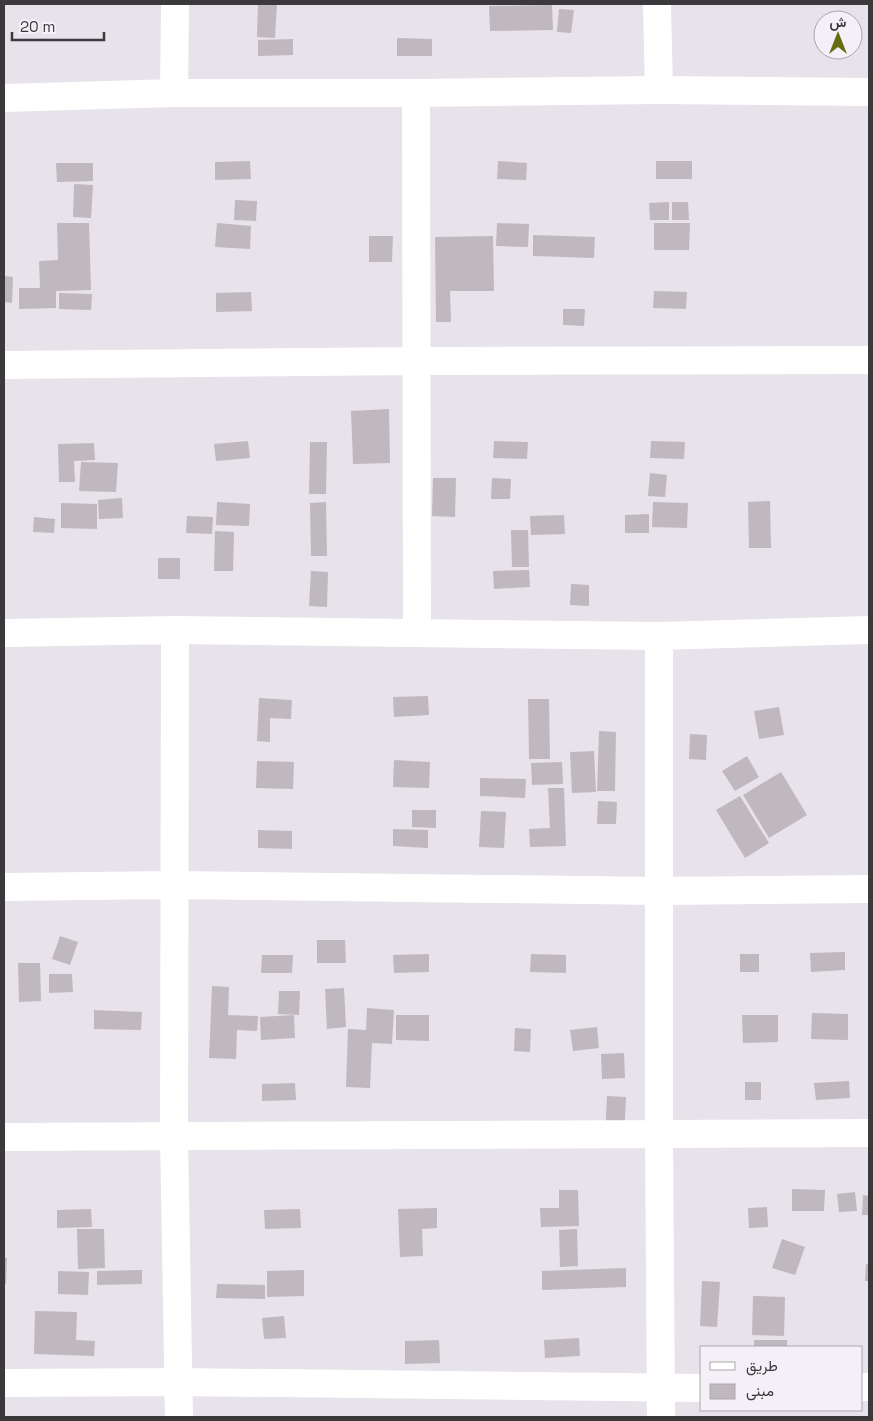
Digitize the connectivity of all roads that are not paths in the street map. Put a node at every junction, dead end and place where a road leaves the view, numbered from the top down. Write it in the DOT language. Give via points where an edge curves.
graph roads {
  1 [pos="174,4"];
  2 [pos="658,4"];
  3 [pos="658,90"];
  4 [pos="869,92"];
  5 [pos="174,93"];
  6 [pos="416,93"];
  7 [pos="4,98"];
  8 [pos="416,360"];
  9 [pos="869,360"];
  10 [pos="4,365"];
  11 [pos="175,630"];
  12 [pos="869,630"];
  13 [pos="417,632"];
  14 [pos="4,633"];
  15 [pos="658,636"];
  16 [pos="174,885"];
  17 [pos="4,887"];
  18 [pos="869,889"];
  19 [pos="660,891"];
  20 [pos="869,1132"];
  21 [pos="658,1135"];
  22 [pos="174,1136"];
  23 [pos="4,1137"];
  24 [pos="179,1382"];
  25 [pos="4,1383"];
  26 [pos="660,1388"];
  27 [pos="700,1388"];
  28 [pos="179,1417"];
  29 [pos="661,1417"];
  1 -- 5 [label="street"];
  2 -- 3 [label="street"];
  3 -- 4 [label="street"];
  3 -- 6 [label="street"];
  5 -- 6 [label="street"];
  5 -- 7 [label="street"];
  6 -- 8 [label="street"];
  8 -- 9 [label="street"];
  8 -- 10 [label="street"];
  8 -- 13 [label="street"];
  11 -- 13 [label="street"];
  11 -- 14 [label="street"];
  11 -- 16 [label="street"];
  12 -- 15 [label="street"];
  13 -- 15 [label="street"];
  15 -- 19 [label="street"];
  16 -- 17 [label="street"];
  16 -- 19 [label="street"];
  16 -- 22 [label="street"];
  18 -- 19 [label="street"];
  19 -- 21 [label="street"];
  20 -- 21 [label="street"];
  21 -- 22 [label="street"];
  21 -- 26 [label="street"];
  22 -- 23 [label="street"];
  22 -- 24 [label="street"];
  24 -- 25 [label="street"];
  24 -- 26 [label="street"];
  24 -- 28 [label="street"];
  26 -- 27 [label="street"];
  26 -- 29 [label="street"];
}
